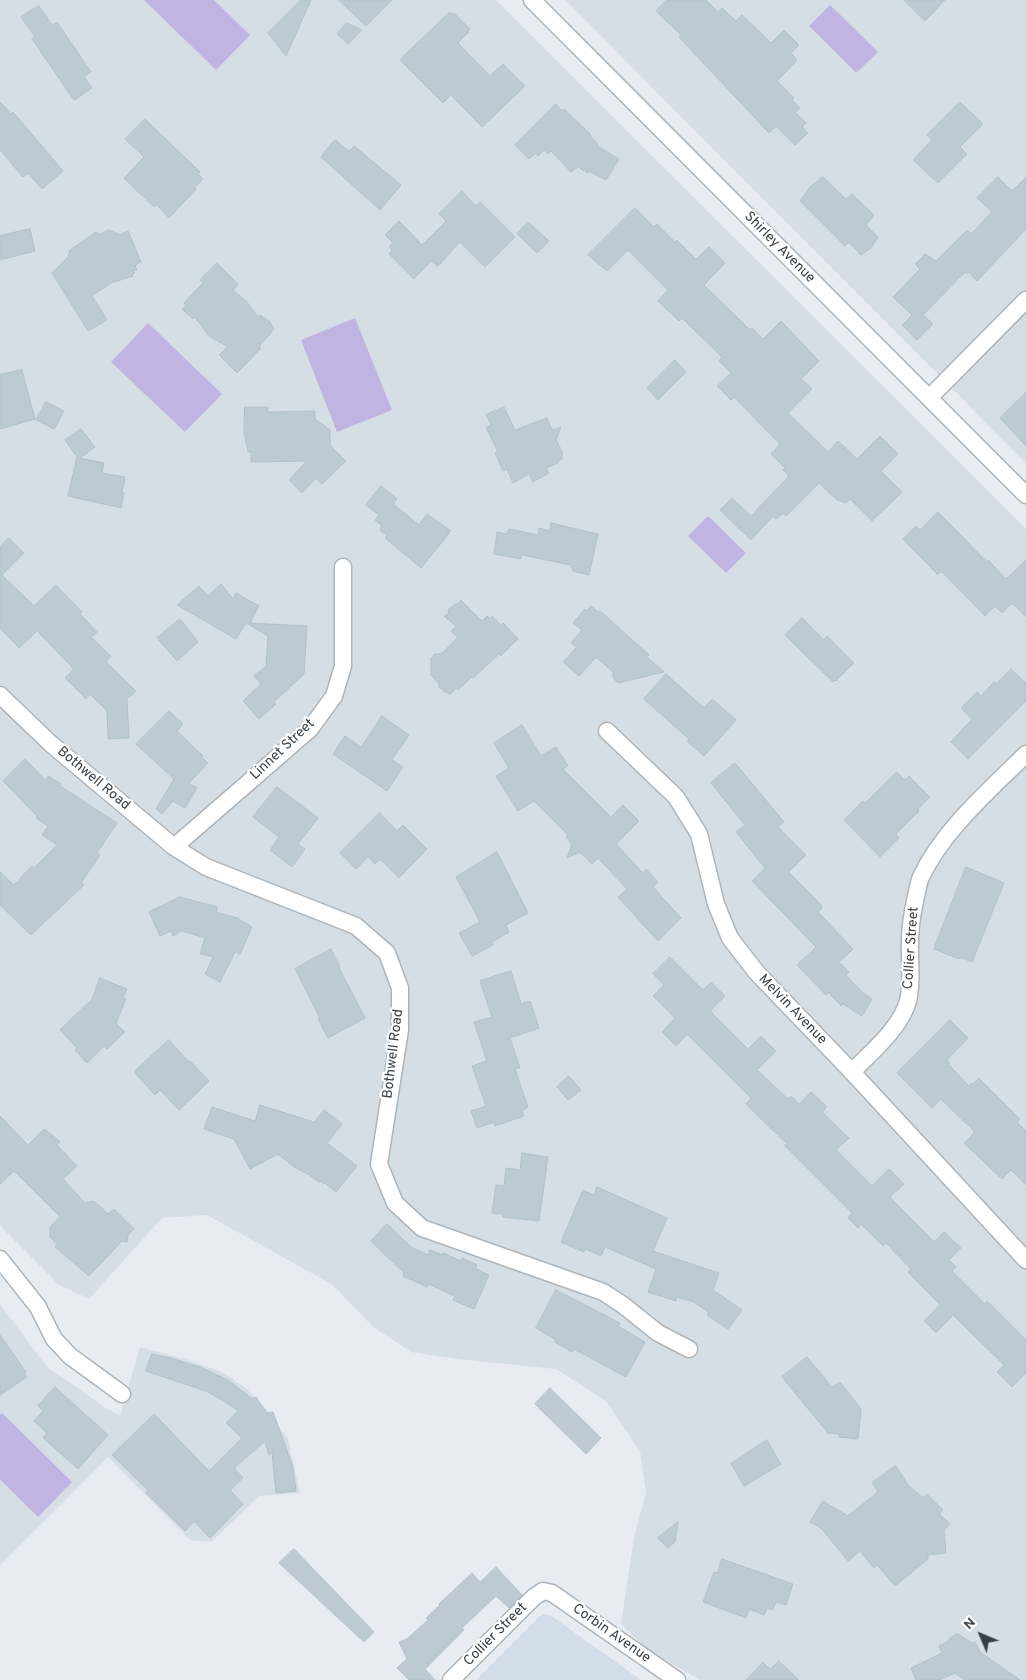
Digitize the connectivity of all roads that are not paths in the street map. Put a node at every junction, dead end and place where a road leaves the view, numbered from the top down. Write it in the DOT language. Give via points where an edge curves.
graph roads {
  1 [pos="532,0"];
  2 [pos="1026,300"];
  3 [pos="929,398"];
  4 [pos="1026,495"];
  5 [pos="343,567"];
  6 [pos="0,695"];
  7 [pos="607,731"];
  8 [pos="1026,754"];
  9 [pos="174,847"];
  10 [pos="852,1072"];
  11 [pos="0,1259"];
  12 [pos="1026,1260"];
  13 [pos="689,1349"];
  14 [pos="122,1394"];
  15 [pos="544,1591"];
  16 [pos="451,1680"];
  17 [pos="677,1680"];
  1 -- 3 [label="street, Shirley Avenue"];
  2 -- 3 [label="street"];
  3 -- 4 [label="street, Shirley Avenue"];
  5 -- 9 [label="street, Linnet Street" via="343,666 334,696 310,729"];
  6 -- 9 [label="street, Bothwell Road" via="51,744"];
  7 -- 10 [label="street, Melvin Avenue" via="676,797 699,834 716,904 730,938 757,973"];
  8 -- 10 [label="street, Collier Street" via="940,844 920,879 912,918 908,1002 889,1034"];
  9 -- 13 [label="street, Bothwell Road" via="206,867 356,926 387,952 400,988 400,1030 379,1164 395,1203 422,1228 603,1292 658,1332"];
  10 -- 12 [label="street, Melvin Avenue"];
  11 -- 14 [label="street" via="38,1307 54,1338 70,1356"];
  15 -- 16 [label="street, Collier Street" via="534,1597"];
  15 -- 17 [label="street, Corbin Avenue" via="552,1593"];
}
